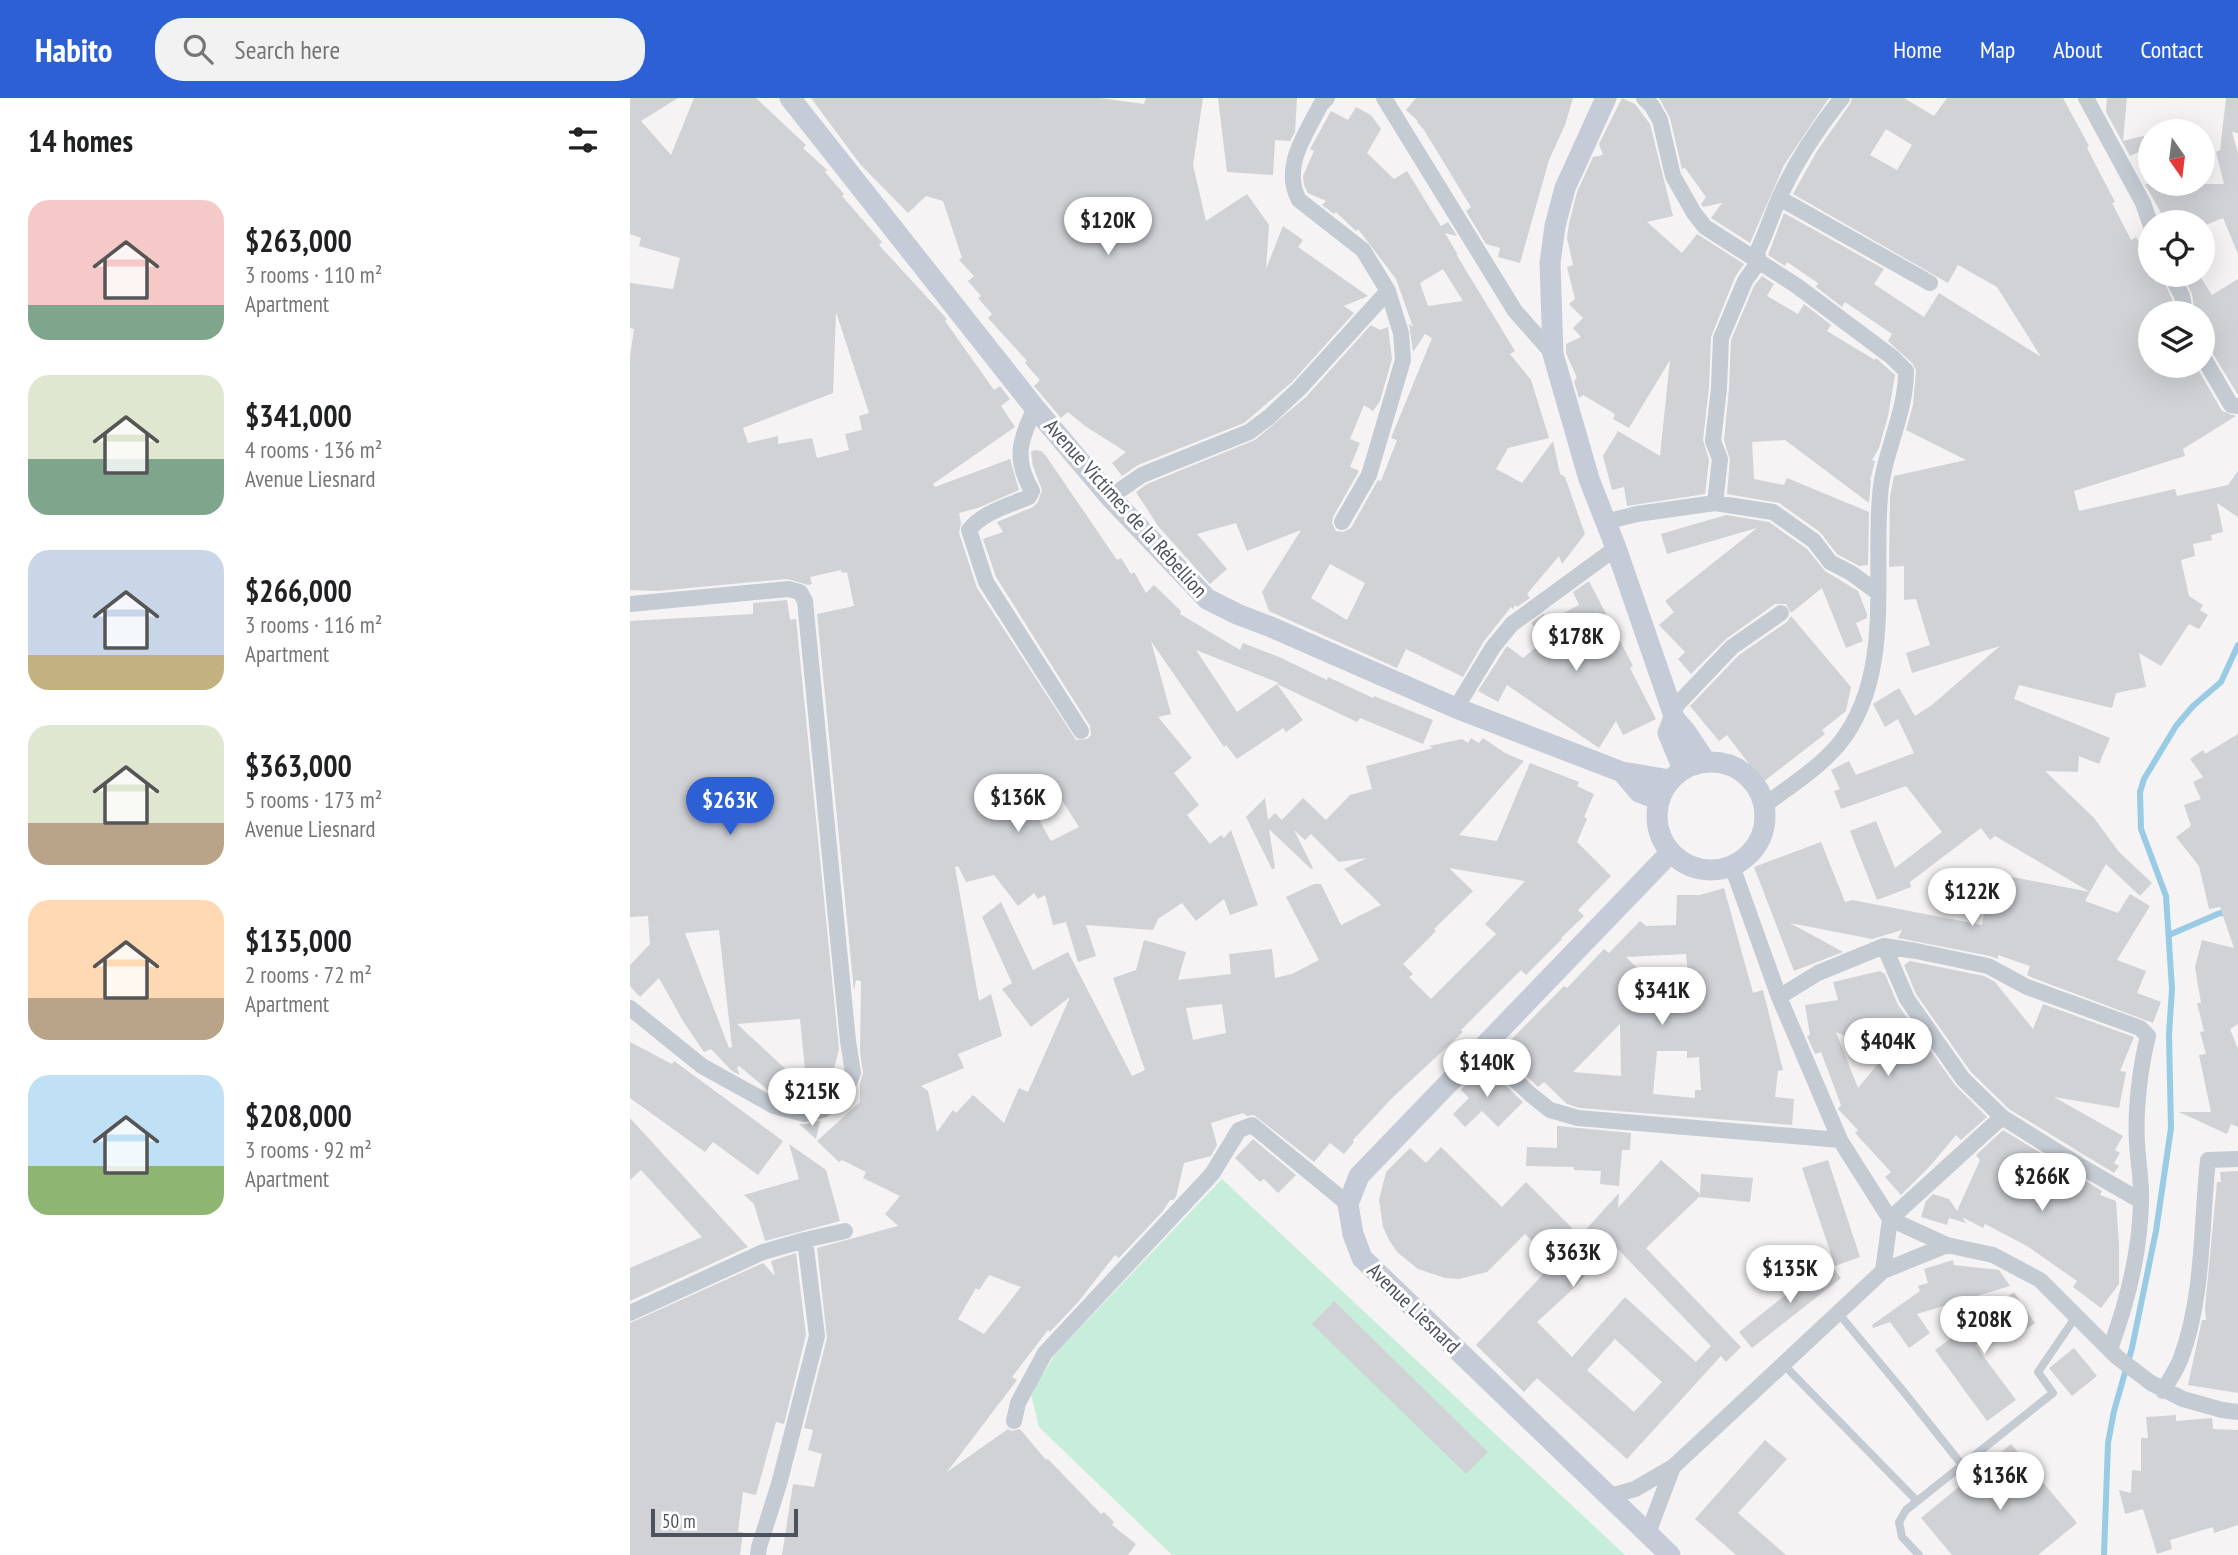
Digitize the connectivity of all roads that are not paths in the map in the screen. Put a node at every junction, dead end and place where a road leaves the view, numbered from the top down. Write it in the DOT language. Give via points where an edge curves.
graph roads {
  1 [pos="790,98"];
  2 [pos="1326,98"];
  3 [pos="1384,98"];
  4 [pos="1606,98"];
  5 [pos="1644,98"];
  6 [pos="1842,98"];
  7 [pos="2086,98"];
  8 [pos="1779,198"];
  9 [pos="2145,210"];
  10 [pos="1759,261"];
  11 [pos="1930,283"];
  12 [pos="1388,291"];
  13 [pos="1553,354"];
  14 [pos="2215,378"];
  15 [pos="2238,406"];
  16 [pos="1035,408"];
  17 [pos="1110,497"];
  18 [pos="1716,503"];
  19 [pos="1342,522"];
  20 [pos="1605,522"];
  21 [pos="1616,548"];
  22 [pos="1877,592"];
  23 [pos="630,604"];
  24 [pos="1781,613"];
  25 [pos="1456,708"];
  26 [pos="1673,714"];
  27 [pos="1082,731"];
  28 [pos="1706,762"];
  29 [pos="1622,772"];
  30 [pos="1677,775"];
  31 [pos="1659,800"];
  32 [pos="1765,805"];
  33 [pos="1671,852"];
  34 [pos="1732,866"];
  35 [pos="1884,946"];
  36 [pos="1779,997"];
  37 [pos="630,1009"];
  38 [pos="1481,1048"];
  39 [pos="2002,1117"];
  40 [pos="1840,1140"];
  41 [pos="2238,1159"];
  42 [pos="2141,1201"];
  43 [pos="1348,1204"];
  44 [pos="1890,1219"];
  45 [pos="845,1231"];
  46 [pos="805,1240"];
  47 [pos="1947,1245"];
  48 [pos="1883,1271"];
  49 [pos="630,1313"];
  50 [pos="1839,1314"];
  51 [pos="2077,1315"];
  52 [pos="2114,1353"];
  53 [pos="1784,1365"];
  54 [pos="2157,1387"];
  55 [pos="2238,1412"];
  56 [pos="1014,1421"];
  57 [pos="1962,1465"];
  58 [pos="1673,1466"];
  59 [pos="1610,1496"];
  60 [pos="1917,1501"];
  61 [pos="1648,1532"];
  62 [pos="758,1555"];
  63 [pos="1670,1555"];
  64 [pos="1919,1555"];
  1 -- 16 [label="street, Avenue Victimes de la Rébellion"];
  2 -- 12 [label="street" via="1295,157 1293,189 1299,200 1363,250"];
  3 -- 13 [label="street" via="1515,312"];
  4 -- 13 [label="street" via="1564,188 1555,226 1550,264"];
  5 -- 10 [label="street" via="1660,120 1673,176 1694,213 1705,228"];
  6 -- 8 [label="street"];
  7 -- 9 [label="street"];
  8 -- 10 [label="street" via="1757,252"];
  8 -- 11 [label="street"];
  10 -- 18 [label="street" via="1745,281 1721,338 1713,441 1720,459"];
  10 -- 22 [label="street" via="1906,371 1902,410 1880,495"];
  12 -- 17 [label="street" via="1298,388 1249,432 1155,469"];
  12 -- 19 [label="street" via="1401,333 1403,360 1368,475"];
  13 -- 20 [label="street"];
  14 -- 15 [label="street" via="2231,405"];
  16 -- 17 [label="street, Avenue Victimes de la Rébellion"];
  16 -- 27 [label="street" via="1021,438 1019,463 1032,491 969,530 986,582"];
  17 -- 25 [label="street, Avenue Victimes de la Rébellion" via="1207,599"];
  18 -- 20 [label="street"];
  18 -- 22 [label="street" via="1773,512 1814,541 1830,562"];
  20 -- 21 [label="street"];
  21 -- 25 [label="street" via="1513,624 1493,647"];
  21 -- 26 [label="street"];
  22 -- 32 [label="street" via="1877,647 1865,700 1841,742 1822,762"];
  23 -- 37 [label="street" via="788,589 800,592 805,601 853,1073 846,1091 823,1110 804,1114 775,1106 702,1066"];
  24 -- 26 [label="street" via="1732,647"];
  25 -- 29 [label="street, Avenue Victimes de la Rébellion"];
  26 -- 28 [label="street"];
  26 -- 30 [label="street" via="1668,733"];
  28 -- 30 [label="street"];
  28 -- 32 [label="street" via="1725,763 1744,772"];
  29 -- 30 [label="street"];
  29 -- 31 [label="street" via="1639,792"];
  30 -- 31 [label="street"];
  31 -- 33 [label="street" via="1657,819"];
  32 -- 34 [label="street" via="1759,841 1748,856"];
  33 -- 34 [label="street" via="1689,865 1710,870"];
  33 -- 38 [label="street"];
  34 -- 36 [label="street"];
  35 -- 36 [label="street" via="1818,973"];
  35 -- 39 [label="street" via="1907,999 1963,1079"];
  35 -- 42 [label="street" via="1988,966 2026,987 2140,1028 2148,1036 2136,1139"];
  36 -- 40 [label="street"];
  38 -- 40 [label="street" via="1550,1110 1578,1118"];
  38 -- 43 [label="street" via="1359,1176"];
  39 -- 42 [label="street"];
  39 -- 44 [label="street"];
  40 -- 44 [label="street"];
  41 -- 54 [label="street" via="2208,1160 2189,1333 2180,1361"];
  42 -- 52 [label="street" via="2130,1284"];
  43 -- 56 [label="street" via="1252,1125 1239,1130 1212,1174 1045,1353 1018,1403"];
  43 -- 59 [label="street, Avenue Liesnard" via="1362,1258"];
  44 -- 47 [label="street"];
  44 -- 48 [label="street"];
  45 -- 46 [label="street"];
  46 -- 49 [label="street" via="763,1252"];
  46 -- 62 [label="street" via="817,1336"];
  47 -- 48 [label="street"];
  47 -- 51 [label="street" via="1993,1255 2040,1280"];
  48 -- 50 [label="street"];
  50 -- 53 [label="street"];
  50 -- 57 [label="lane"];
  51 -- 52 [label="street"];
  51 -- 57 [label="lane" via="2038,1371 2053,1393"];
  52 -- 54 [label="street"];
  53 -- 58 [label="street"];
  53 -- 60 [label="lane"];
  54 -- 55 [label="street"];
  57 -- 60 [label="lane"];
  58 -- 59 [label="street" via="1635,1489"];
  58 -- 61 [label="street"];
  59 -- 61 [label="street, Avenue Liesnard"];
  60 -- 64 [label="lane" via="1899,1522 1902,1537"];
  61 -- 63 [label="street, Avenue Liesnard"];
}
